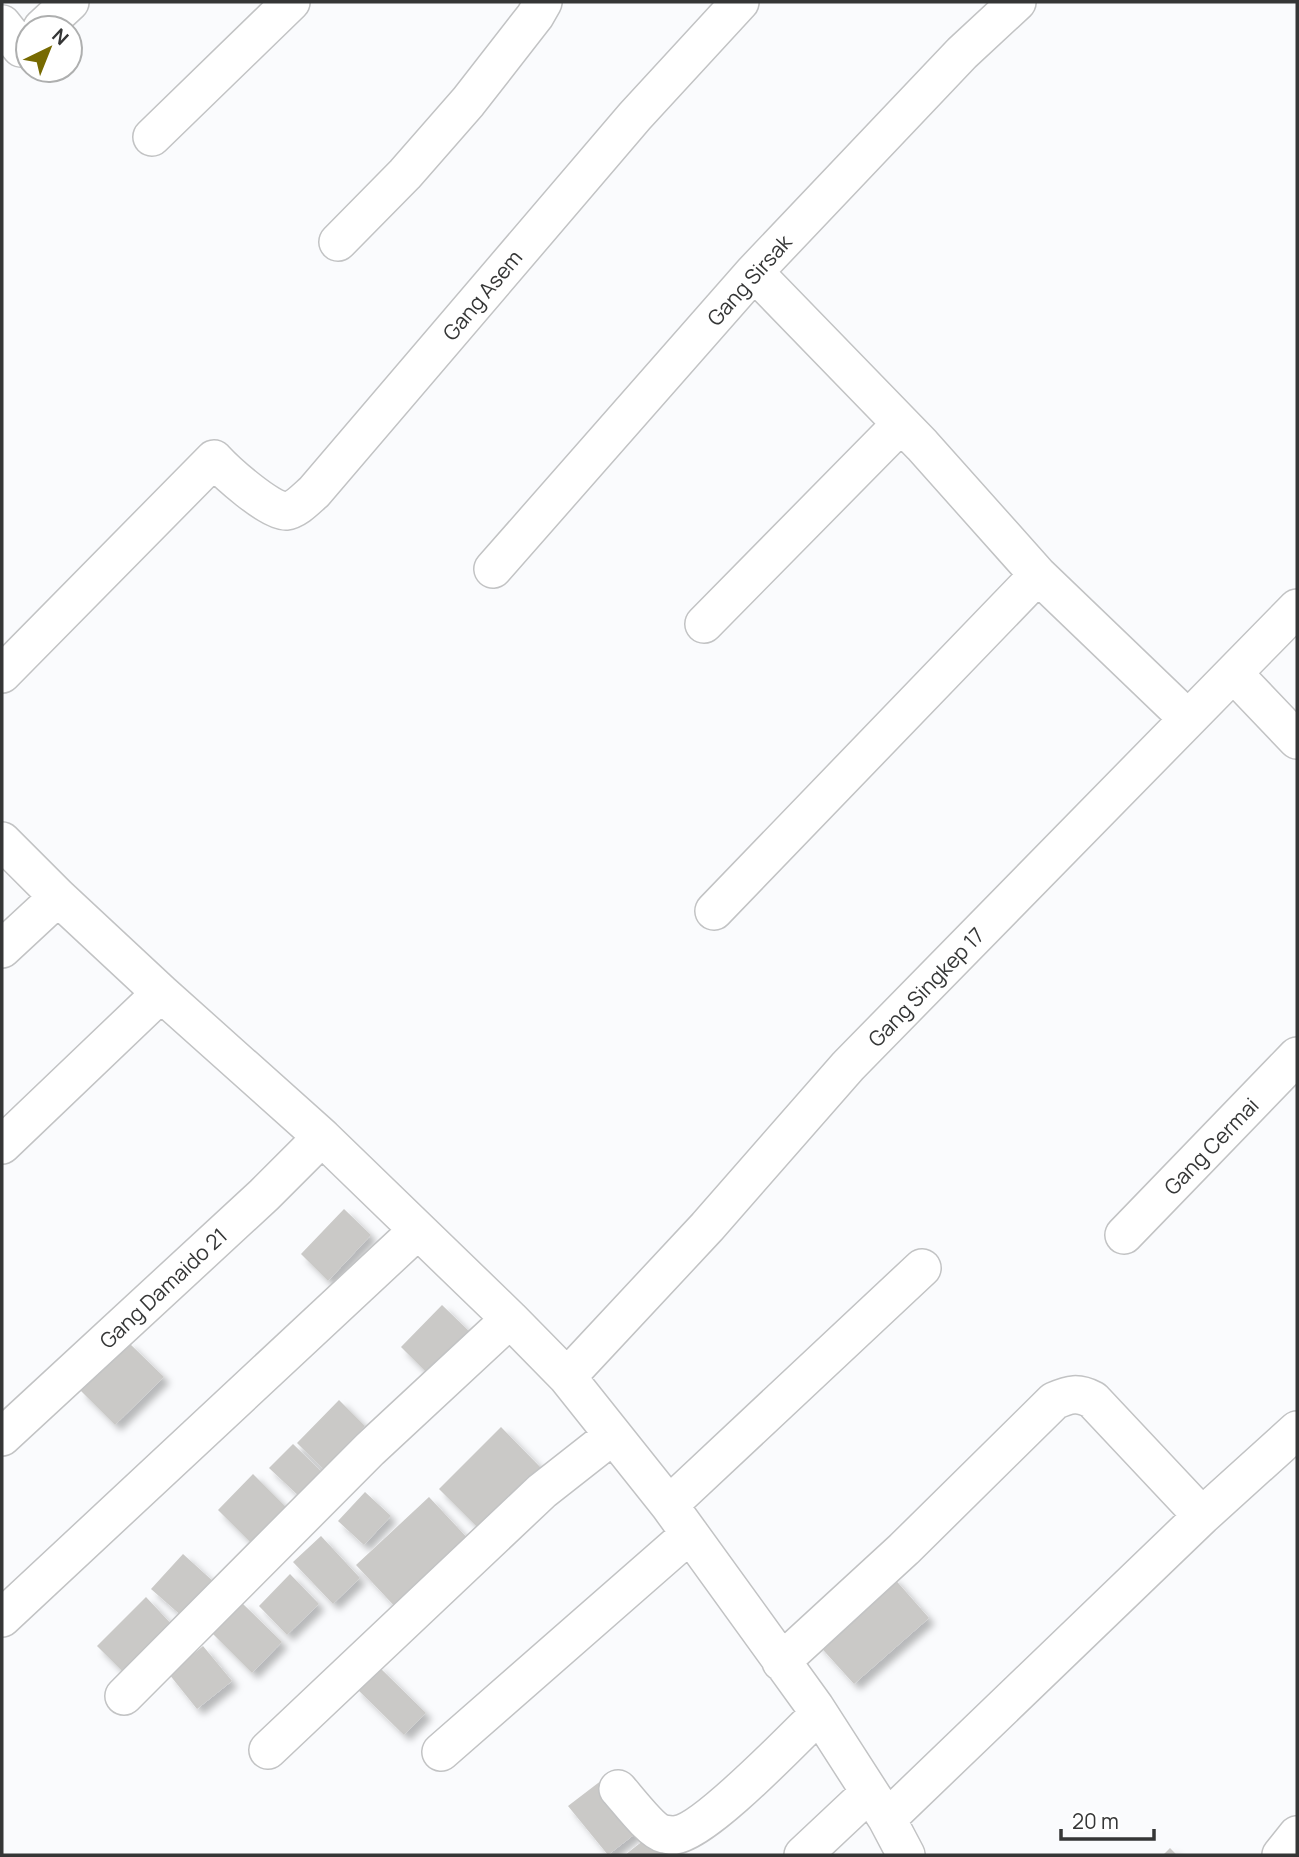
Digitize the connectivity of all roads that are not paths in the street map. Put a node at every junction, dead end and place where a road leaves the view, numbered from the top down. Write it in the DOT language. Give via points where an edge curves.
graph roads {
  1 [pos="70,2"];
  2 [pos="291,2"];
  3 [pos="543,2"];
  4 [pos="740,2"];
  5 [pos="1017,2"];
  6 [pos="57,14"];
  7 [pos="2,24"];
  8 [pos="14,39"];
  9 [pos="152,137"];
  10 [pos="338,242"];
  11 [pos="754,272"];
  12 [pos="901,424"];
  13 [pos="493,569"];
  14 [pos="1038,575"];
  15 [pos="1297,608"];
  16 [pos="704,624"];
  17 [pos="2,674"];
  18 [pos="1234,674"];
  19 [pos="1188,719"];
  20 [pos="1297,740"];
  21 [pos="2,841"];
  22 [pos="58,897"];
  23 [pos="714,911"];
  24 [pos="2,949"];
  25 [pos="162,993"];
  26 [pos="1297,1056"];
  27 [pos="322,1137"];
  28 [pos="2,1145"];
  29 [pos="418,1230"];
  30 [pos="1124,1235"];
  31 [pos="922,1268"];
  32 [pos="510,1319"];
  33 [pos="566,1377"];
  34 [pos="1297,1430"];
  35 [pos="612,1436"];
  36 [pos="2,1437"];
  37 [pos="669,1505"];
  38 [pos="1202,1516"];
  39 [pos="690,1534"];
  40 [pos="2,1618"];
  41 [pos="781,1662"];
  42 [pos="124,1696"];
  43 [pos="819,1714"];
  44 [pos="268,1750"];
  45 [pos="441,1752"];
  46 [pos="618,1789"];
  47 [pos="878,1806"];
  48 [pos="1297,1835"];
  49 [pos="803,1855"];
  50 [pos="906,1855"];
  51 [pos="1281,1855"];
  1 -- 6 [label="street"];
  2 -- 9 [label="street"];
  3 -- 10 [label="street" via="468,102"];
  4 -- 17 [label="street, Gang Asem" via="635,116 314,492 284,511 232,477 214,459"];
  5 -- 11 [label="street, Gang Sirsak" via="962,53"];
  7 -- 8 [label="street"];
  11 -- 12 [label="street"];
  11 -- 13 [label="street, Gang Sirsak"];
  12 -- 14 [label="street"];
  12 -- 16 [label="street"];
  14 -- 19 [label="street"];
  14 -- 23 [label="street"];
  15 -- 18 [label="street, Gang Singkep 17"];
  18 -- 19 [label="street, Gang Singkep 17"];
  18 -- 20 [label="street"];
  19 -- 33 [label="street, Gang Singkep 17" via="848,1066 707,1227"];
  21 -- 22 [label="street"];
  22 -- 24 [label="street"];
  22 -- 25 [label="street"];
  25 -- 27 [label="street"];
  25 -- 28 [label="street"];
  26 -- 30 [label="street, Gang Cermai"];
  27 -- 29 [label="street"];
  27 -- 36 [label="street, Gang Damaido 21"];
  29 -- 32 [label="street"];
  29 -- 40 [label="street"];
  31 -- 37 [label="street"];
  32 -- 33 [label="street"];
  32 -- 42 [label="street" via="370,1449"];
  33 -- 35 [label="street"];
  34 -- 38 [label="street"];
  35 -- 37 [label="street"];
  35 -- 44 [label="street" via="542,1491"];
  37 -- 39 [label="street"];
  38 -- 41 [label="street" via="1093,1400 1080,1393 1069,1395 1054,1401"];
  38 -- 47 [label="street"];
  39 -- 41 [label="street"];
  39 -- 45 [label="street"];
  41 -- 43 [label="street"];
  43 -- 46 [label="street" via="707,1818 674,1836 660,1833"];
  43 -- 47 [label="street"];
  47 -- 49 [label="street"];
  47 -- 50 [label="street"];
  48 -- 51 [label="street"];
}
